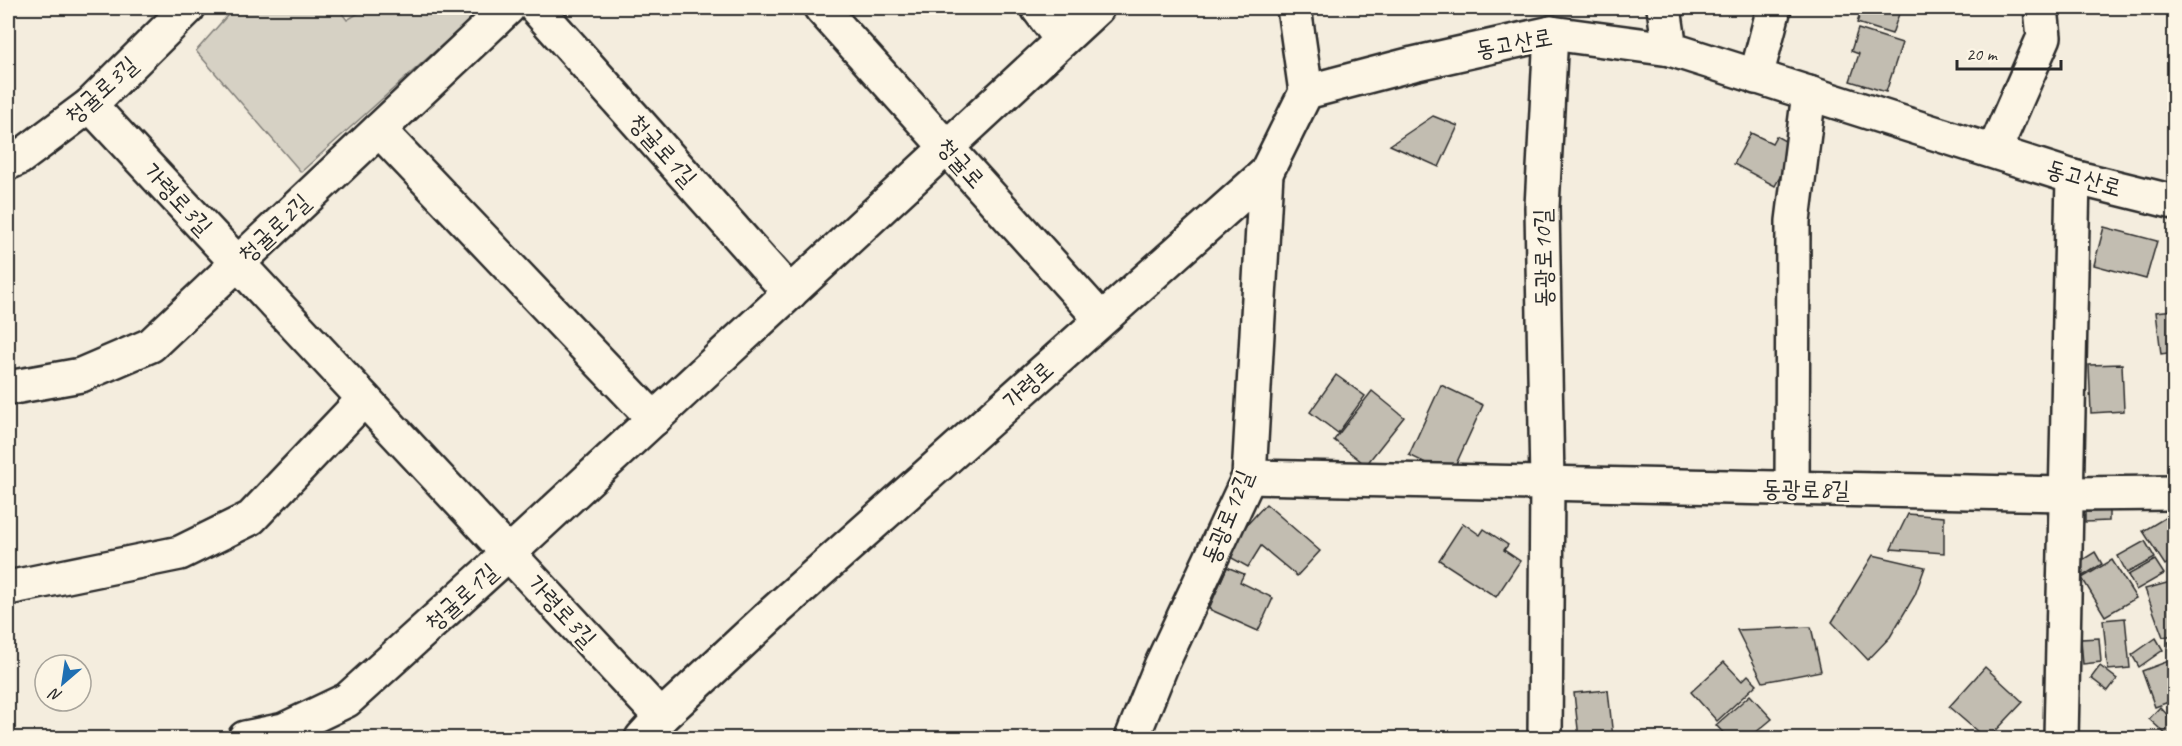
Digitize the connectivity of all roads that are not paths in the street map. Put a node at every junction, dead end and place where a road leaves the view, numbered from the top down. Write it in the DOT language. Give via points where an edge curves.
graph roads {
  1 [pos="188,8"];
  2 [pos="508,8"];
  3 [pos="536,8"];
  4 [pos="821,8"];
  5 [pos="1038,8"];
  6 [pos="1097,8"];
  7 [pos="1294,8"];
  8 [pos="1664,8"];
  9 [pos="1774,8"];
  10 [pos="2042,8"];
  11 [pos="1551,33"];
  12 [pos="1062,40"];
  13 [pos="1670,49"];
  14 [pos="1756,77"];
  15 [pos="1306,92"];
  16 [pos="1809,93"];
  17 [pos="90,105"];
  18 [pos="379,129"];
  19 [pos="947,147"];
  20 [pos="1994,151"];
  21 [pos="8,163"];
  22 [pos="1266,173"];
  23 [pos="2073,177"];
  24 [pos="2175,202"];
  25 [pos="237,263"];
  26 [pos="790,293"];
  27 [pos="1101,319"];
  28 [pos="8,388"];
  29 [pos="364,399"];
  30 [pos="654,419"];
  31 [pos="1249,477"];
  32 [pos="1547,483"];
  33 [pos="1792,488"];
  34 [pos="2175,493"];
  35 [pos="2066,494"];
  36 [pos="508,554"];
  37 [pos="8,588"];
  38 [pos="652,728"];
  39 [pos="245,738"];
  40 [pos="1132,738"];
  41 [pos="1545,738"];
  42 [pos="2061,738"];
  1 -- 17 [label="street, 청귤로3길"];
  2 -- 18 [label="street, 청귤로2길"];
  3 -- 26 [label="street, 청귤로1길"];
  4 -- 19 [label="street, 청귤로"];
  5 -- 12 [label="street"];
  6 -- 12 [label="street, 청귤로1길"];
  7 -- 15 [label="street"];
  8 -- 13 [label="street"];
  9 -- 14 [label="street"];
  10 -- 20 [label="street" via="2044,37"];
  11 -- 13 [label="street, 동고산로"];
  11 -- 15 [label="street, 동고산로"];
  11 -- 32 [label="street, 동광로10길" via="1542,207"];
  12 -- 19 [label="street, 청귤로1길"];
  13 -- 14 [label="street, 동고산로"];
  14 -- 16 [label="street, 동고산로"];
  15 -- 22 [label="street, 가령로"];
  16 -- 20 [label="street, 동고산로"];
  16 -- 33 [label="street" via="1793,222"];
  17 -- 21 [label="street, 청귤로3길"];
  17 -- 25 [label="street, 가령로3길"];
  18 -- 25 [label="street, 청귤로2길"];
  18 -- 30 [label="street"];
  19 -- 26 [label="street, 청귤로1길"];
  19 -- 27 [label="street, 청귤로"];
  20 -- 23 [label="street, 동고산로"];
  22 -- 27 [label="street, 가령로"];
  22 -- 31 [label="street, 동광로12길"];
  23 -- 24 [label="street, 동고산로"];
  23 -- 35 [label="street"];
  25 -- 28 [label="street, 청귤로2길" via="151,345 81,375"];
  25 -- 29 [label="street, 가령로3길"];
  26 -- 30 [label="street, 청귤로1길"];
  27 -- 38 [label="street, 가령로" via="774,612"];
  29 -- 36 [label="street, 가령로3길"];
  29 -- 37 [label="street" via="251,518 180,553"];
  30 -- 36 [label="street, 청귤로1길"];
  31 -- 32 [label="street"];
  31 -- 40 [label="street, 동광로12길"];
  32 -- 33 [label="street, 동광로8길"];
  32 -- 41 [label="street, 동광로10길"];
  33 -- 35 [label="street, 동광로8길"];
  34 -- 35 [label="street, 동광로8길"];
  35 -- 42 [label="street"];
  36 -- 38 [label="street, 가령로3길"];
  36 -- 39 [label="street, 청귤로1길" via="347,700 284,730"];
}
